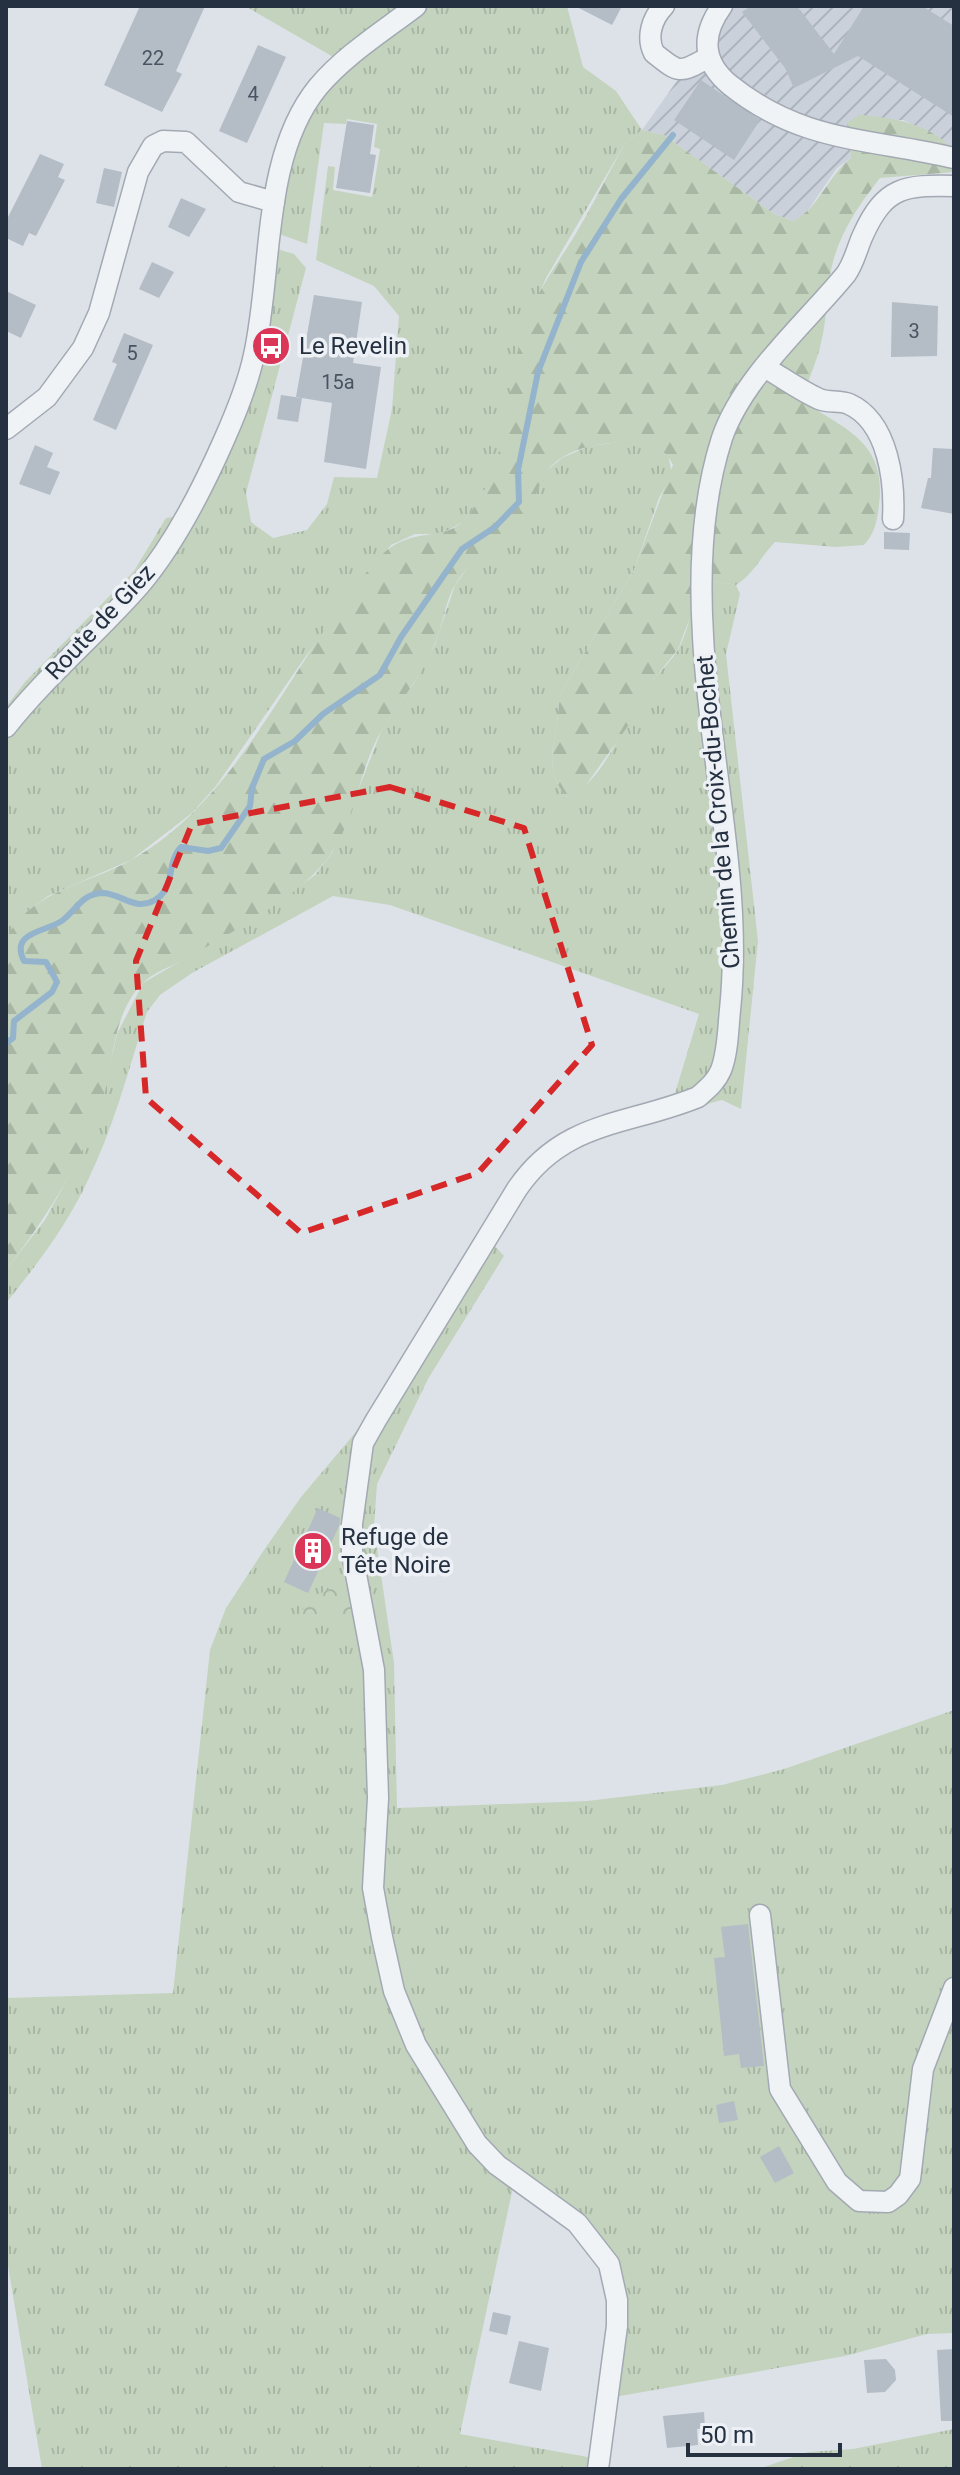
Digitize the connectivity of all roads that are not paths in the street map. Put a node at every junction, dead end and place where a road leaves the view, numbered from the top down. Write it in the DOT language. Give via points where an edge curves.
graph roads {
  1 [pos="416,6"];
  2 [pos="664,6"];
  3 [pos="722,6"];
  4 [pos="707,58"];
  5 [pos="954,158"];
  6 [pos="954,186"];
  7 [pos="274,202"];
  8 [pos="766,368"];
  9 [pos="6,429"];
  10 [pos="893,519"];
  11 [pos="6,727"];
  12 [pos="760,1915"];
  13 [pos="954,1988"];
  14 [pos="598,2469"];
  1 -- 7 [label="street, Route de Giez" via="318,88 297,121"];
  2 -- 4 [label="street" via="651,29 654,53 684,71"];
  3 -- 4 [label="street" via="706,40"];
  4 -- 5 [label="street" via="750,102 782,120 822,134"];
  6 -- 8 [label="street, Chemin de la Croix-du-Bochet" via="913,186 889,196 871,219 849,269"];
  7 -- 9 [label="street" via="239,192 186,142 153,146 138,172 99,313 83,348 47,397"];
  7 -- 11 [label="street, Route de Giez" via="254,356 224,441 187,512 137,588"];
  8 -- 10 [label="street" via="820,400 853,406 868,420 888,461"];
  8 -- 14 [label="street, Chemin de la Croix-du-Bochet" via="740,400 722,439 703,551 708,713 722,805 732,936 732,992 721,1070 698,1097 579,1133 542,1159 517,1189 369,1431 353,1502 352,1553 374,1670 378,1798 373,1888 394,1991 416,2045 477,2144 497,2165 577,2223 609,2264 617,2326"];
  12 -- 13 [label="street" via="780,2089 832,2174 859,2201 888,2202 910,2179 923,2069"];
}
